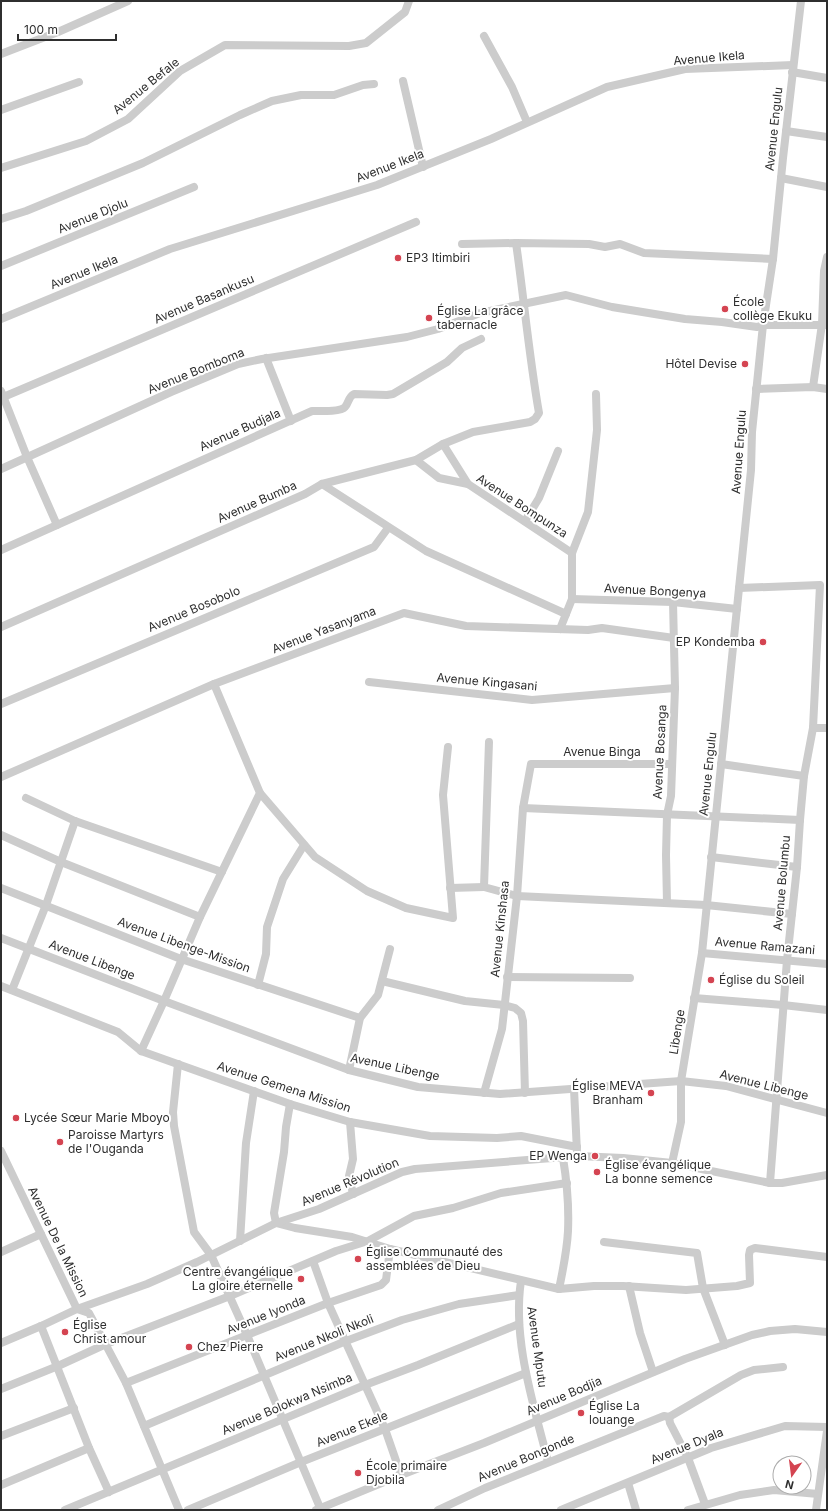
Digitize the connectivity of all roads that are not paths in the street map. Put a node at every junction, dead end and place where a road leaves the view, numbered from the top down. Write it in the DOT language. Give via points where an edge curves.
graph roads {
  1 [pos="128,1"];
  2 [pos="410,1"];
  3 [pos="799,1"];
  4 [pos="484,36"];
  5 [pos="1,54"];
  6 [pos="793,68"];
  7 [pos="827,78"];
  8 [pos="402,81"];
  9 [pos="79,82"];
  10 [pos="374,84"];
  11 [pos="1,110"];
  12 [pos="527,122"];
  13 [pos="786,131"];
  14 [pos="827,137"];
  15 [pos="423,167"];
  16 [pos="1,168"];
  17 [pos="781,178"];
  18 [pos="194,187"];
  19 [pos="827,187"];
  20 [pos="1,219"];
  21 [pos="416,222"];
  22 [pos="516,243"];
  23 [pos="462,244"];
  24 [pos="827,257"];
  25 [pos="773,259"];
  26 [pos="1,266"];
  27 [pos="524,304"];
  28 [pos="1,319"];
  29 [pos="824,324"];
  30 [pos="763,325"];
  31 [pos="480,339"];
  32 [pos="266,358"];
  33 [pos="813,387"];
  34 [pos="756,389"];
  35 [pos="827,389"];
  36 [pos="596,394"];
  37 [pos="2,395"];
  38 [pos="291,420"];
  39 [pos="443,444"];
  40 [pos="558,451"];
  41 [pos="27,457"];
  42 [pos="416,460"];
  43 [pos="1,469"];
  44 [pos="322,484"];
  45 [pos="468,484"];
  46 [pos="525,521"];
  47 [pos="57,525"];
  48 [pos="388,528"];
  49 [pos="1,550"];
  50 [pos="572,554"];
  51 [pos="739,588"];
  52 [pos="572,599"];
  53 [pos="673,602"];
  54 [pos="737,609"];
  55 [pos="566,614"];
  56 [pos="1,627"];
  57 [pos="560,629"];
  58 [pos="674,638"];
  59 [pos="369,682"];
  60 [pos="214,684"];
  61 [pos="675,688"];
  62 [pos="1,704"];
  63 [pos="813,728"];
  64 [pos="827,728"];
  65 [pos="490,742"];
  66 [pos="448,747"];
  67 [pos="531,764"];
  68 [pos="672,764"];
  69 [pos="721,764"];
  70 [pos="804,776"];
  71 [pos="1,777"];
  72 [pos="260,793"];
  73 [pos="26,798"];
  74 [pos="523,808"];
  75 [pos="668,815"];
  76 [pos="716,816"];
  77 [pos="800,820"];
  78 [pos="75,821"];
  79 [pos="1,834"];
  80 [pos="304,844"];
  81 [pos="711,857"];
  82 [pos="61,862"];
  83 [pos="797,867"];
  84 [pos="222,872"];
  85 [pos="484,887"];
  86 [pos="1,888"];
  87 [pos="450,888"];
  88 [pos="517,896"];
  89 [pos="667,904"];
  90 [pos="46,905"];
  91 [pos="706,905"];
  92 [pos="792,914"];
  93 [pos="200,917"];
  94 [pos="1,938"];
  95 [pos="28,948"];
  96 [pos="390,949"];
  97 [pos="702,953"];
  98 [pos="181,959"];
  99 [pos="787,960"];
  100 [pos="827,964"];
  101 [pos="507,977"];
  102 [pos="630,978"];
  103 [pos="382,981"];
  104 [pos="258,985"];
  105 [pos="1,986"];
  106 [pos="12,990"];
  107 [pos="694,998"];
  108 [pos="164,1001"];
  109 [pos="504,1005"];
  110 [pos="783,1005"];
  111 [pos="827,1010"];
  112 [pos="360,1018"];
  113 [pos="141,1051"];
  114 [pos="178,1064"];
  115 [pos="349,1070"];
  116 [pos="681,1081"];
  117 [pos="574,1089"];
  118 [pos="254,1091"];
  119 [pos="484,1093"];
  120 [pos="525,1093"];
  121 [pos="776,1098"];
  122 [pos="290,1104"];
  123 [pos="827,1113"];
  124 [pos="350,1122"];
  125 [pos="577,1148"];
  126 [pos="1,1151"];
  127 [pos="578,1156"];
  128 [pos="563,1158"];
  129 [pos="672,1163"];
  130 [pos="10,1170"];
  131 [pos="1,1173"];
  132 [pos="827,1175"];
  133 [pos="567,1183"];
  134 [pos="770,1183"];
  135 [pos="353,1194"];
  136 [pos="276,1223"];
  137 [pos="41,1234"];
  138 [pos="240,1241"];
  139 [pos="368,1241"];
  140 [pos="604,1242"];
  141 [pos="390,1249"];
  142 [pos="1,1252"];
  143 [pos="211,1256"];
  144 [pos="827,1257"];
  145 [pos="313,1261"];
  146 [pos="521,1281"];
  147 [pos="629,1286"];
  148 [pos="703,1288"];
  149 [pos="559,1289"];
  150 [pos="519,1295"];
  151 [pos="230,1296"];
  152 [pos="328,1303"];
  153 [pos="77,1309"];
  154 [pos="519,1324"];
  155 [pos="41,1326"];
  156 [pos="827,1332"];
  157 [pos="247,1335"];
  158 [pos="346,1341"];
  159 [pos="1,1343"];
  160 [pos="106,1344"];
  161 [pos="725,1345"];
  162 [pos="58,1366"];
  163 [pos="783,1367"];
  164 [pos="653,1372"];
  165 [pos="526,1373"];
  166 [pos="264,1376"];
  167 [pos="126,1383"];
  168 [pos="365,1385"];
  169 [pos="1,1389"];
  170 [pos="74,1408"];
  171 [pos="669,1417"];
  172 [pos="282,1419"];
  173 [pos="538,1420"];
  174 [pos="144,1426"];
  175 [pos="827,1427"];
  176 [pos="385,1429"];
  177 [pos="827,1431"];
  178 [pos="1,1436"];
  179 [pos="89,1448"];
  180 [pos="688,1458"];
  181 [pos="301,1462"];
  182 [pos="548,1462"];
  183 [pos="163,1469"];
  184 [pos="401,1475"];
  185 [pos="628,1483"];
  186 [pos="1,1485"];
  187 [pos="109,1492"];
  188 [pos="818,1494"];
  189 [pos="705,1504"];
  190 [pos="319,1509"];
  191 [pos="65,1510"];
  192 [pos="179,1510"];
  193 [pos="188,1510"];
  194 [pos="438,1510"];
  195 [pos="561,1510"];
  196 [pos="636,1510"];
  197 [pos="688,1510"];
  198 [pos="816,1510"];
  1 -- 5 [label="street"];
  2 -- 16 [label="street, Avenue Befale" via="405,12 366,43 350,46 225,45 180,72 128,119 86,141"];
  3 -- 6 [label="street, Avenue Engulu"];
  4 -- 12 [label="street" via="512,87"];
  6 -- 7 [label="street, Avenue Ikela"];
  6 -- 12 [label="street, Avenue Ikela" via="685,69 607,87"];
  6 -- 13 [label="street, Avenue Engulu"];
  8 -- 15 [label="street"];
  9 -- 11 [label="street"];
  10 -- 20 [label="street" via="362,85 334,96 301,95 272,101 143,163"];
  12 -- 15 [label="street, Avenue Ikela"];
  13 -- 14 [label="street"];
  13 -- 17 [label="street, Avenue Engulu"];
  15 -- 28 [label="street, Avenue Ikela" via="377,186 170,249"];
  17 -- 19 [label="street"];
  17 -- 25 [label="street, Avenue Engulu"];
  18 -- 26 [label="street, Avenue Djolu"];
  21 -- 37 [label="street, Avenue Basankusu"];
  22 -- 23 [label="street"];
  22 -- 25 [label="street" via="589,244 605,247 620,244 644,252"];
  22 -- 27 [label="street"];
  24 -- 29 [label="street" via="824,271"];
  25 -- 30 [label="street, Avenue Engulu"];
  27 -- 30 [label="street, Avenue Bomboma" via="566,295 612,307 685,319 758,327"];
  27 -- 32 [label="street, Avenue Bomboma" via="480,314 438,330 407,337"];
  27 -- 39 [label="street, Avenue Bumba" via="530,364 539,413 530,422 473,432"];
  29 -- 30 [label="street, Avenue Bomboma"];
  29 -- 33 [label="street"];
  30 -- 34 [label="street, Avenue Engulu"];
  31 -- 38 [label="street, Avenue Budjala" via="462,348 447,362 393,394 354,394 341,410 312,411"];
  32 -- 38 [label="street"];
  32 -- 41 [label="street, Avenue Bomboma" via="238,364"];
  33 -- 34 [label="street"];
  33 -- 35 [label="street"];
  34 -- 51 [label="street, Avenue Engulu"];
  36 -- 50 [label="street" via="597,430 588,512"];
  37 -- 41 [label="street"];
  38 -- 47 [label="street, Avenue Budjala"];
  39 -- 42 [label="street, Avenue Bumba"];
  39 -- 45 [label="street"];
  40 -- 46 [label="street" via="539,498"];
  41 -- 43 [label="street, Avenue Bomboma"];
  41 -- 47 [label="street"];
  42 -- 44 [label="street, Avenue Bumba"];
  42 -- 45 [label="street, Avenue Bompunza" via="439,478"];
  44 -- 48 [label="street"];
  44 -- 56 [label="street, Avenue Bumba" via="305,494"];
  45 -- 46 [label="street, Avenue Bompunza"];
  46 -- 50 [label="street, Avenue Bompunza"];
  47 -- 49 [label="street, Avenue Budjala"];
  48 -- 55 [label="street" via="426,551"];
  48 -- 62 [label="street, Avenue Bosobolo" via="374,547"];
  50 -- 52 [label="street"];
  51 -- 54 [label="street, Avenue Engulu"];
  51 -- 63 [label="street, Avenue Bolumbu" via="820,585"];
  52 -- 53 [label="street, Avenue Bongenya"];
  52 -- 55 [label="street"];
  53 -- 54 [label="street, Avenue Bongenya"];
  53 -- 58 [label="street, Avenue Bosanga"];
  54 -- 69 [label="street, Avenue Engulu"];
  55 -- 57 [label="street"];
  57 -- 58 [label="street, Avenue Yasanyama" via="602,628"];
  57 -- 60 [label="street, Avenue Yasanyama" via="466,626 404,613"];
  58 -- 61 [label="street, Avenue Bosanga"];
  59 -- 61 [label="street, Avenue Kingasani" via="532,700"];
  60 -- 71 [label="street, Avenue Yasanyama"];
  60 -- 72 [label="street"];
  61 -- 68 [label="street, Avenue Bosanga"];
  63 -- 64 [label="street"];
  63 -- 70 [label="street, Avenue Bolumbu"];
  65 -- 85 [label="street"];
  66 -- 87 [label="street" via="443,795"];
  67 -- 68 [label="street, Avenue Binga"];
  67 -- 74 [label="street, Avenue Kinshasa"];
  68 -- 75 [label="street, Avenue Bosanga" via="672,796"];
  69 -- 70 [label="street"];
  69 -- 76 [label="street, Avenue Engulu"];
  70 -- 77 [label="street, Avenue Bolumbu"];
  72 -- 80 [label="street"];
  72 -- 84 [label="street"];
  73 -- 78 [label="street"];
  74 -- 75 [label="street"];
  74 -- 88 [label="street, Avenue Kinshasa"];
  75 -- 76 [label="street"];
  75 -- 89 [label="street, Avenue Bosanga"];
  76 -- 77 [label="street"];
  76 -- 81 [label="street, Avenue Engulu"];
  77 -- 83 [label="street, Avenue Bolumbu"];
  78 -- 82 [label="street"];
  78 -- 84 [label="street"];
  79 -- 82 [label="street"];
  80 -- 87 [label="street" via="314,857 367,891 406,908 453,918"];
  80 -- 104 [label="street" via="284,879 266,927 266,954"];
  81 -- 83 [label="street"];
  81 -- 91 [label="street, Avenue Engulu"];
  82 -- 90 [label="street"];
  82 -- 93 [label="street"];
  83 -- 92 [label="street, Avenue Bolumbu"];
  84 -- 93 [label="street"];
  85 -- 87 [label="street"];
  85 -- 88 [label="street"];
  86 -- 90 [label="street, Avenue Libenge-Mission"];
  88 -- 89 [label="street"];
  88 -- 101 [label="street, Avenue Kinshasa"];
  89 -- 91 [label="street"];
  90 -- 95 [label="street"];
  90 -- 98 [label="street, Avenue Libenge-Mission"];
  91 -- 92 [label="street"];
  91 -- 97 [label="street, Libenge"];
  92 -- 99 [label="street, Avenue Bolumbu"];
  93 -- 98 [label="street"];
  94 -- 95 [label="street, Avenue Libenge"];
  95 -- 106 [label="street"];
  95 -- 108 [label="street, Avenue Libenge"];
  96 -- 103 [label="street"];
  97 -- 99 [label="street, Avenue Ramazani"];
  97 -- 107 [label="street, Libenge"];
  98 -- 104 [label="street, Avenue Libenge-Mission"];
  98 -- 108 [label="street"];
  99 -- 100 [label="street, Avenue Ramazani"];
  99 -- 110 [label="street, Avenue Bolumbu"];
  101 -- 102 [label="street"];
  101 -- 109 [label="street, Avenue Kinshasa"];
  103 -- 109 [label="street" via="465,1001"];
  103 -- 112 [label="street" via="378,995"];
  104 -- 112 [label="street, Avenue Libenge-Mission"];
  105 -- 106 [label="street, Avenue Gemena Mission"];
  106 -- 113 [label="street, Avenue Gemena Mission" via="118,1032"];
  107 -- 110 [label="street"];
  107 -- 116 [label="street, Libenge"];
  108 -- 113 [label="street"];
  108 -- 115 [label="street, Avenue Libenge"];
  109 -- 119 [label="street, Avenue Kinshasa" via="502,1029"];
  109 -- 120 [label="street" via="521,1013"];
  110 -- 111 [label="street"];
  110 -- 121 [label="street, Avenue Bolumbu"];
  112 -- 115 [label="street"];
  113 -- 114 [label="street, Avenue Gemena Mission"];
  114 -- 118 [label="street, Avenue Gemena Mission"];
  114 -- 143 [label="street" via="174,1126 194,1232"];
  115 -- 119 [label="street, Avenue Libenge" via="418,1087"];
  116 -- 117 [label="street, Avenue Libenge"];
  116 -- 121 [label="street, Avenue Libenge" via="726,1086"];
  116 -- 129 [label="street, Libenge" via="680,1122"];
  117 -- 120 [label="street, Avenue Libenge"];
  117 -- 125 [label="street"];
  118 -- 122 [label="street, Avenue Gemena Mission"];
  118 -- 138 [label="street" via="246,1143"];
  119 -- 120 [label="street, Avenue Libenge"];
  121 -- 123 [label="street, Avenue Libenge"];
  121 -- 134 [label="street, Avenue Bolumbu"];
  122 -- 124 [label="street, Avenue Gemena Mission"];
  122 -- 136 [label="street" via="274,1213"];
  124 -- 125 [label="street, Avenue Gemena Mission" via="430,1136 521,1136"];
  124 -- 135 [label="street" via="353,1159 349,1176"];
  125 -- 127 [label="street"];
  126 -- 130 [label="street, Avenue De la Mission"];
  127 -- 128 [label="street, Avenue Révolution"];
  127 -- 129 [label="street, Avenue Révolution"];
  128 -- 133 [label="street"];
  128 -- 135 [label="street, Avenue Révolution" via="415,1169 402,1172"];
  129 -- 134 [label="street, Avenue Révolution"];
  130 -- 131 [label="street"];
  130 -- 137 [label="street, Avenue De la Mission"];
  132 -- 134 [label="street, Avenue Révolution"];
  133 -- 139 [label="street" via="501,1193 453,1208 414,1216"];
  133 -- 149 [label="street" via="568,1230"];
  135 -- 136 [label="street, Avenue Révolution"];
  136 -- 138 [label="street, Avenue Révolution"];
  136 -- 139 [label="street"];
  137 -- 142 [label="street"];
  137 -- 153 [label="street, Avenue De la Mission"];
  138 -- 143 [label="street, Avenue Révolution"];
  139 -- 141 [label="street"];
  139 -- 145 [label="street"];
  140 -- 148 [label="street" via="697,1253"];
  141 -- 146 [label="street"];
  141 -- 152 [label="street, Avenue Iyonda" via="386,1280 381,1285"];
  143 -- 151 [label="street"];
  143 -- 153 [label="street, Avenue Révolution" via="147,1284"];
  144 -- 148 [label="street" via="756,1248 750,1250 749,1255 750,1283"];
  145 -- 151 [label="street"];
  145 -- 152 [label="street"];
  146 -- 149 [label="street"];
  146 -- 150 [label="street, Avenue Mputu"];
  147 -- 148 [label="street" via="673,1290"];
  147 -- 149 [label="street"];
  147 -- 164 [label="street" via="640,1333"];
  148 -- 161 [label="street"];
  150 -- 154 [label="street, Avenue Mputu"];
  150 -- 158 [label="street, Avenue Nkoli Nkoli" via="459,1304 402,1320"];
  151 -- 157 [label="street"];
  151 -- 160 [label="street"];
  152 -- 157 [label="street, Avenue Iyonda"];
  152 -- 158 [label="street"];
  153 -- 155 [label="street, Avenue Révolution"];
  153 -- 160 [label="street, Avenue De la Mission" via="89,1313"];
  154 -- 165 [label="street, Avenue Mputu"];
  154 -- 168 [label="street, Avenue Bolokwa Nsimba"];
  155 -- 159 [label="street, Avenue Révolution"];
  155 -- 162 [label="street"];
  156 -- 161 [label="street, Avenue Bodjia" via="795,1329 770,1331"];
  157 -- 166 [label="street"];
  157 -- 167 [label="street, Avenue Iyonda"];
  158 -- 166 [label="street, Avenue Nkoli Nkoli"];
  158 -- 168 [label="street"];
  160 -- 162 [label="street"];
  160 -- 167 [label="street, Avenue De la Mission"];
  161 -- 164 [label="street, Avenue Bodjia"];
  162 -- 169 [label="street"];
  162 -- 170 [label="street"];
  163 -- 171 [label="street, Avenue Bongonde" via="766,1368 741,1375"];
  164 -- 173 [label="street, Avenue Bodjia"];
  165 -- 173 [label="street, Avenue Mputu"];
  165 -- 176 [label="street, Avenue Ekele"];
  166 -- 172 [label="street"];
  166 -- 174 [label="street, Avenue Nkoli Nkoli"];
  167 -- 174 [label="street, Avenue De la Mission"];
  168 -- 172 [label="street, Avenue Bolokwa Nsimba"];
  168 -- 176 [label="street"];
  170 -- 178 [label="street"];
  170 -- 179 [label="street"];
  171 -- 180 [label="street"];
  171 -- 182 [label="street, Avenue Bongonde" via="664,1416"];
  172 -- 181 [label="street"];
  172 -- 183 [label="street, Avenue Bolokwa Nsimba"];
  173 -- 182 [label="street, Avenue Mputu"];
  173 -- 184 [label="street, Avenue Bodjia"];
  174 -- 183 [label="street, Avenue De la Mission"];
  175 -- 180 [label="street, Avenue Dyala" via="785,1426 711,1448"];
  176 -- 181 [label="street, Avenue Ekele"];
  176 -- 184 [label="street"];
  177 -- 188 [label="street"];
  179 -- 186 [label="street"];
  179 -- 187 [label="street"];
  180 -- 185 [label="street, Avenue Dyala"];
  180 -- 189 [label="street"];
  181 -- 190 [label="street"];
  181 -- 193 [label="street, Avenue Ekele"];
  182 -- 194 [label="street, Avenue Bongonde"];
  183 -- 187 [label="street, Avenue Bolokwa Nsimba"];
  183 -- 192 [label="street, Avenue De la Mission"];
  184 -- 190 [label="street, Avenue Bodjia"];
  185 -- 195 [label="street, Avenue Dyala"];
  185 -- 196 [label="street"];
  187 -- 191 [label="street, Avenue Bolokwa Nsimba"];
  188 -- 189 [label="street" via="774,1490"];
  188 -- 198 [label="street"];
  189 -- 197 [label="street"];
}
